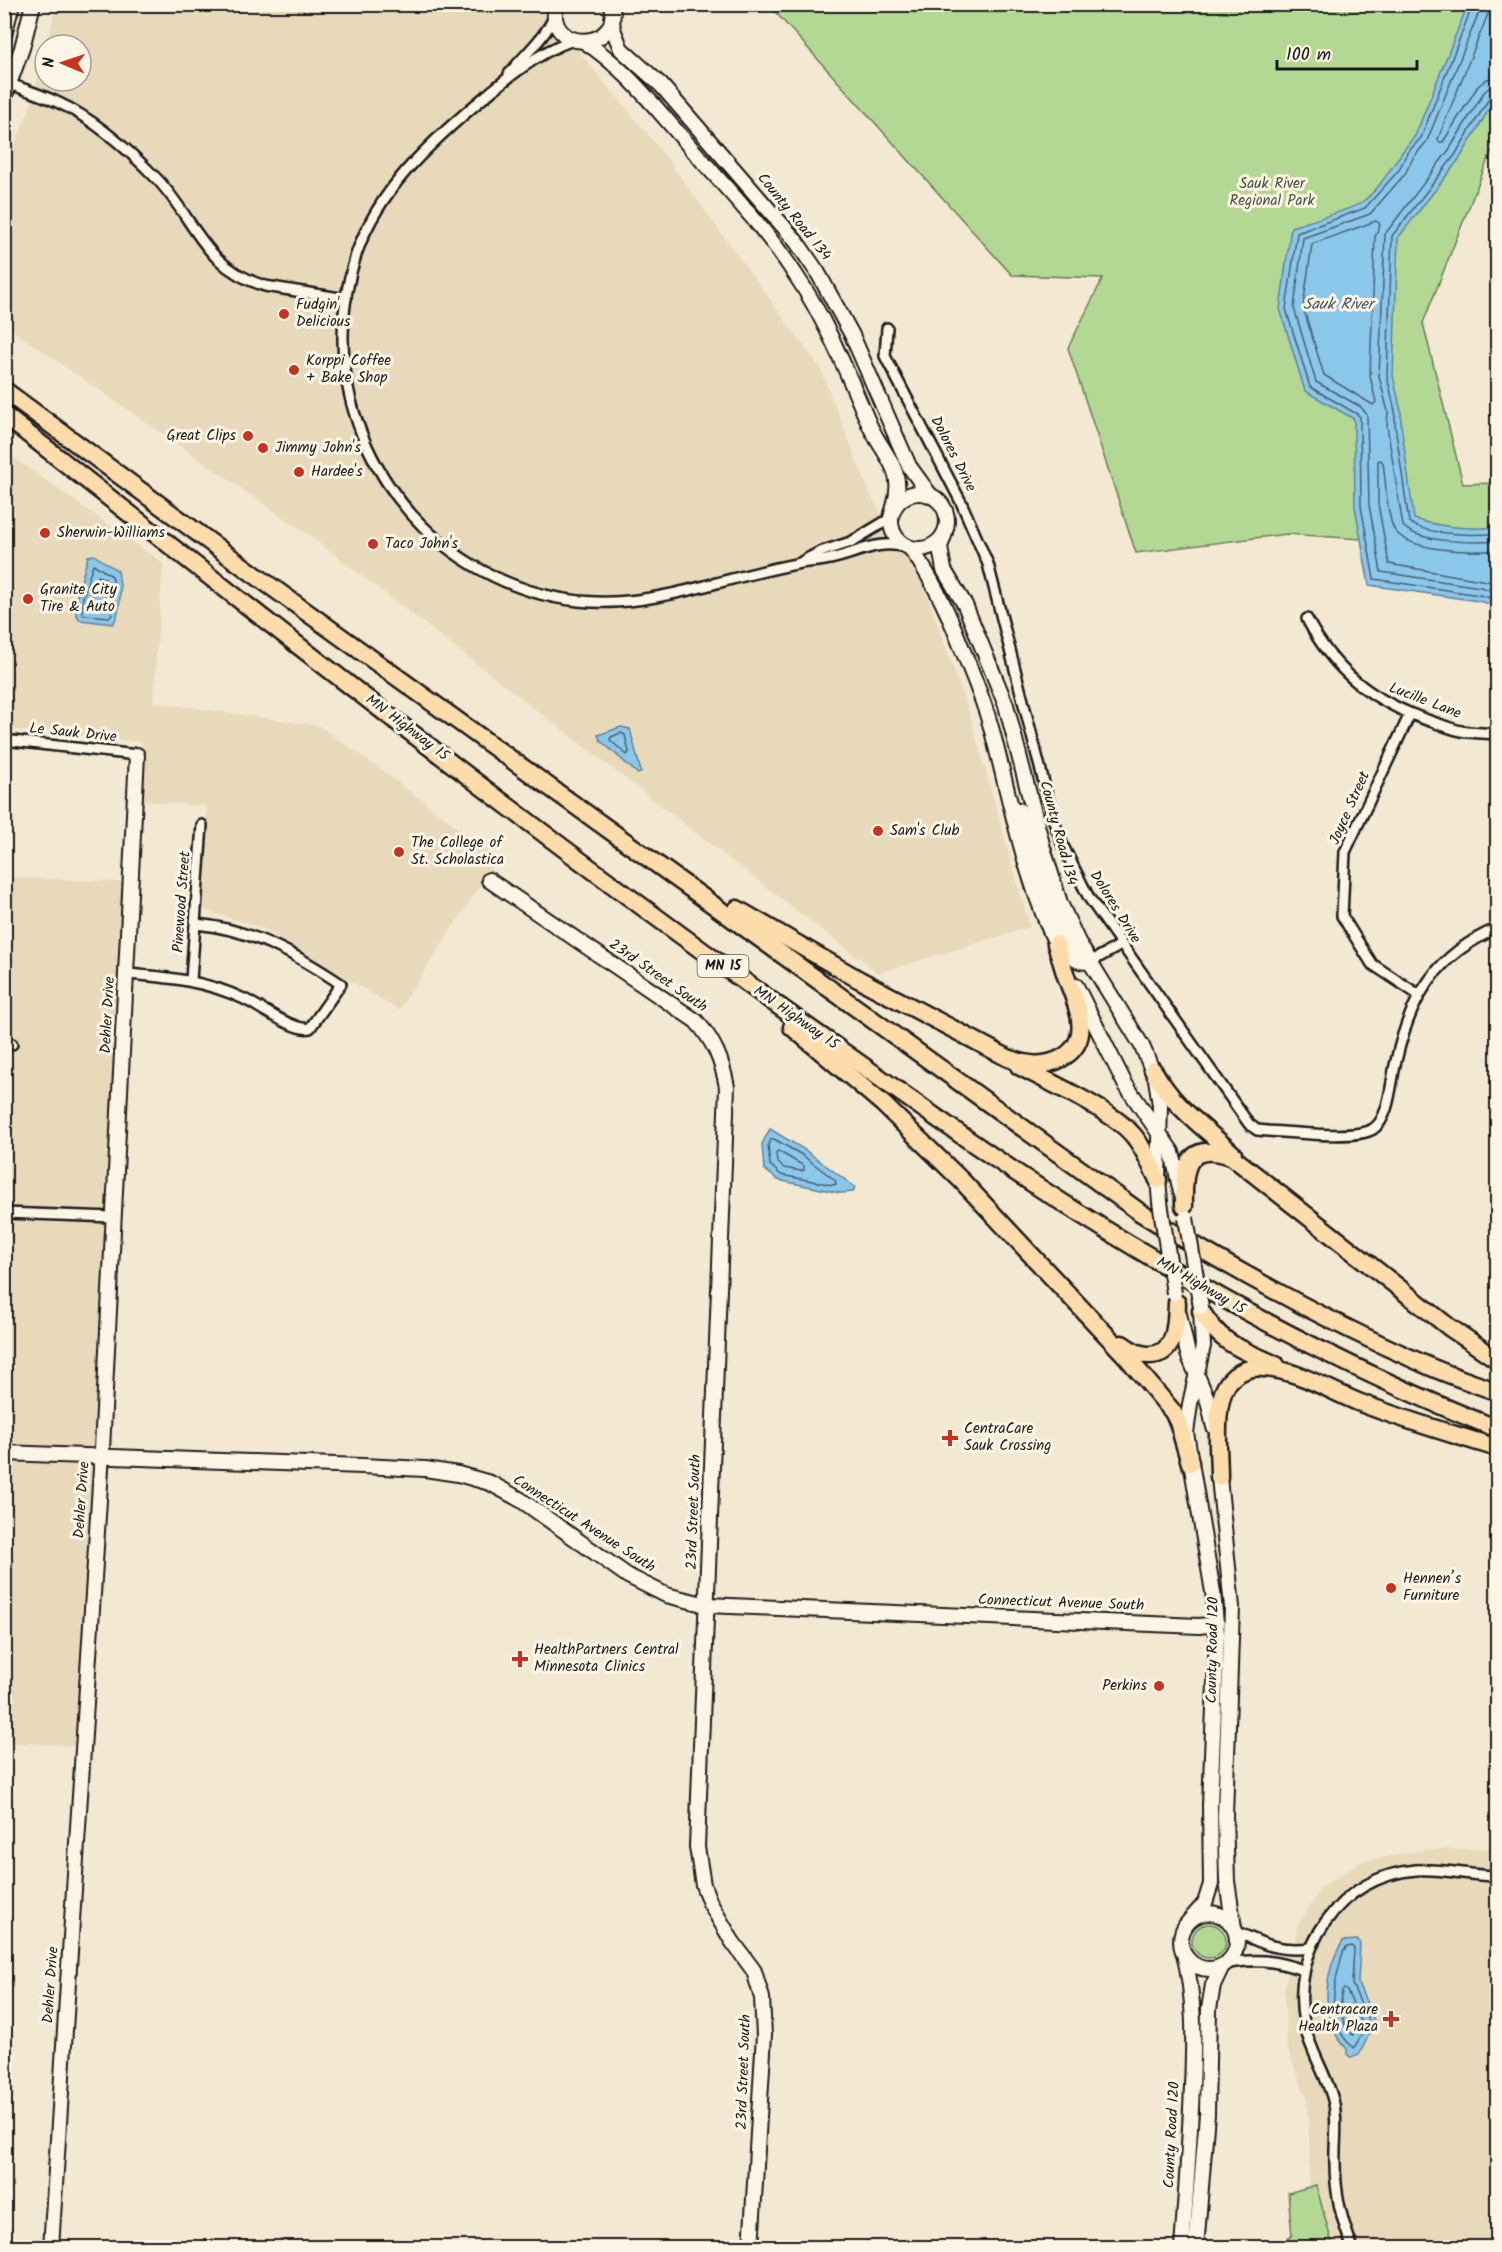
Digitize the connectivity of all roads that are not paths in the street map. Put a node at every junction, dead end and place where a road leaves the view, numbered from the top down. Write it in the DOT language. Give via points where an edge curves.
graph roads {
  1 [pos="12,4"];
  2 [pos="33,4"];
  3 [pos="555,11"];
  4 [pos="612,11"];
  5 [pos="4,34"];
  6 [pos="579,41"];
  7 [pos="504,81"];
  8 [pos="10,84"];
  9 [pos="4,98"];
  10 [pos="346,299"];
  11 [pos="887,328"];
  12 [pos="4,390"];
  13 [pos="8,418"];
  14 [pos="930,495"];
  15 [pos="892,513"];
  16 [pos="945,533"];
  17 [pos="908,548"];
  18 [pos="798,563"];
  19 [pos="1307,619"];
  20 [pos="1410,714"];
  21 [pos="1497,734"];
  22 [pos="4,740"];
  23 [pos="137,755"];
  24 [pos="999,761"];
  25 [pos="202,825"];
  26 [pos="639,850"];
  27 [pos="489,880"];
  28 [pos="196,924"];
  29 [pos="1497,928"];
  30 [pos="687,941"];
  31 [pos="1056,944"];
  32 [pos="1121,945"];
  33 [pos="1090,962"];
  34 [pos="127,974"];
  35 [pos="191,980"];
  36 [pos="1419,995"];
  37 [pos="967,1036"];
  38 [pos="1153,1070"];
  39 [pos="1160,1134"];
  40 [pos="1241,1161"];
  41 [pos="1158,1180"];
  42 [pos="1160,1202"];
  43 [pos="1185,1212"];
  44 [pos="4,1214"];
  45 [pos="113,1217"];
  46 [pos="1175,1298"];
  47 [pos="1201,1309"];
  48 [pos="1093,1320"];
  49 [pos="1497,1360"];
  50 [pos="1196,1376"];
  51 [pos="1300,1376"];
  52 [pos="1497,1392"];
  53 [pos="1497,1430"];
  54 [pos="1497,1448"];
  55 [pos="4,1453"];
  56 [pos="102,1455"];
  57 [pos="1190,1463"];
  58 [pos="1219,1478"];
  59 [pos="707,1605"];
  60 [pos="1216,1624"];
  61 [pos="1497,1876"];
  62 [pos="1191,1919"];
  63 [pos="1234,1929"];
  64 [pos="1311,1948"];
  65 [pos="1184,1953"];
  66 [pos="1223,1965"];
  67 [pos="1303,1970"];
  68 [pos="51,2247"];
  69 [pos="752,2247"];
  70 [pos="1182,2247"];
  71 [pos="1196,2247"];
  72 [pos="1353,2247"];
  1 -- 5 [label="street"];
  2 -- 8 [label="street"];
  3 -- 6 [label="street" via="557,26 564,35"];
  3 -- 7 [label="street" via="540,40"];
  4 -- 6 [label="street" via="604,34 595,40"];
  4 -- 14 [label="street, County Road 134" via="613,29 621,49 661,85 796,241 818,273 852,335 909,466"];
  6 -- 7 [label="street" via="555,46"];
  6 -- 15 [label="street" via="612,60 643,93 771,240 795,274 828,329 896,473 898,494"];
  7 -- 10 [label="street" via="402,173 368,228 357,253"];
  8 -- 9 [label="street"];
  8 -- 10 [label="street" via="58,102 132,154 164,187 208,250 237,274 265,286"];
  10 -- 18 [label="street" via="344,368 371,456 406,509 427,531 475,567 542,595 621,603 658,598"];
  11 -- 32 [label="street, Dolores Drive" via="885,356 961,502 988,564 1063,846 1089,898"];
  12 -- 26 [label="highway, MN Highway 15 / MN 15"];
  13 -- 30 [label="highway, MN Highway 15 / MN 15"];
  14 -- 15 [label="street" via="906,496"];
  14 -- 16 [label="street" via="947,515"];
  15 -- 17 [label="street" via="893,535"];
  15 -- 18 [label="street" via="858,539"];
  16 -- 17 [label="street" via="927,549"];
  16 -- 33 [label="street, County Road 134" via="940,547 944,570 965,605 1006,705 1051,876 1069,925"];
  17 -- 18 [label="street" via="891,543 834,559"];
  17 -- 24 [label="street, County Road 134" via="941,596 978,688"];
  19 -- 20 [label="street, Lucille Lane" via="1318,642 1354,681 1380,700"];
  20 -- 21 [label="street, Lucille Lane" via="1460,731"];
  20 -- 36 [label="street, Joyce Street" via="1345,852 1342,916 1372,964"];
  22 -- 23 [label="street, Le Sauk Drive"];
  23 -- 34 [label="street, Dehler Drive"];
  24 -- 31 [label="street, County Road 134" via="1028,874"];
  24 -- 33 [label="street" via="1027,831 1055,922 1073,957"];
  25 -- 28 [label="street, Pinewood Street"];
  26 -- 37 [label="highway" via="803,948"];
  26 -- 52 [label="highway, MN Highway 15 / MN 15" via="1141,1213 1311,1311 1426,1365"];
  27 -- 59 [label="street, 23rd Street South" via="696,1020 709,1035 724,1069 727,1087"];
  28 -- 35 [label="street, Pinewood Street"];
  28 -- 35 [label="street" via="221,926 264,940 341,984 306,1029 225,991"];
  29 -- 36 [label="street, Dolores Drive" via="1452,954"];
  30 -- 48 [label="highway" via="912,1130"];
  30 -- 53 [label="highway, MN Highway 15 / MN 15" via="1035,1186 1196,1285 1371,1376"];
  31 -- 37 [label="highway" via="1081,1022 1078,1041 1066,1055 1052,1063 1021,1063"];
  31 -- 39 [label="street, County Road 134" via="1125,1084"];
  32 -- 33 [label="street"];
  32 -- 36 [label="street, Dolores Drive" via="1257,1130 1355,1134 1380,1124 1403,1032"];
  33 -- 38 [label="street, County Road 134"];
  34 -- 35 [label="street"];
  34 -- 45 [label="street, Dehler Drive"];
  37 -- 41 [label="highway" via="1123,1126 1140,1144"];
  38 -- 39 [label="street, County Road 134" via="1159,1091"];
  38 -- 40 [label="highway" via="1178,1106"];
  39 -- 41 [label="street, County Road 134"];
  39 -- 43 [label="street, County Road 134" via="1172,1152"];
  40 -- 43 [label="highway" via="1210,1150 1197,1154 1185,1172"];
  40 -- 49 [label="highway" via="1440,1320"];
  41 -- 42 [label="street, County Road 134"];
  42 -- 46 [label="street, County Road 120, bridge"];
  43 -- 47 [label="street, County Road 120, bridge"];
  44 -- 45 [label="street"];
  45 -- 56 [label="street, Dehler Drive"];
  46 -- 48 [label="highway" via="1175,1334 1167,1349 1158,1354 1130,1350"];
  46 -- 50 [label="street, County Road 120"];
  47 -- 50 [label="street, County Road 120" via="1204,1336"];
  47 -- 51 [label="highway" via="1216,1334"];
  48 -- 57 [label="highway" via="1173,1412"];
  50 -- 57 [label="street, County Road 120" via="1187,1419"];
  50 -- 58 [label="street, County Road 120" via="1214,1424"];
  51 -- 54 [label="highway" via="1359,1402"];
  51 -- 58 [label="highway" via="1254,1368 1241,1372 1227,1385 1219,1418"];
  55 -- 56 [label="street, Connecticut Avenue South"];
  56 -- 59 [label="street, Connecticut Avenue South" via="458,1474 490,1483 521,1500 628,1576 666,1595"];
  56 -- 68 [label="street, Dehler Drive"];
  57 -- 60 [label="street, County Road 120"];
  58 -- 63 [label="street, County Road 120" via="1232,1607 1225,1816 1227,1881"];
  59 -- 60 [label="street, Connecticut Avenue South"];
  59 -- 69 [label="street, 23rd Street South" via="699,1866 710,1904 754,1971 764,2013"];
  60 -- 62 [label="street, County Road 120" via="1211,1884 1205,1903"];
  61 -- 64 [label="street" via="1414,1870 1377,1880 1343,1902"];
  62 -- 63 [label="street" via="1212,1913 1226,1919"];
  62 -- 65 [label="street" via="1182,1931"];
  63 -- 64 [label="street" via="1251,1940 1276,1948"];
  63 -- 66 [label="street" via="1234,1953"];
  64 -- 67 [label="street"];
  65 -- 66 [label="street" via="1201,1968"];
  65 -- 70 [label="street, County Road 120" via="1194,2034"];
  66 -- 67 [label="street" via="1257,1959"];
  66 -- 71 [label="street" via="1212,1985 1209,2009 1207,2114"];
  67 -- 72 [label="street" via="1304,2024 1334,2106 1336,2186 1345,2230"];
}
